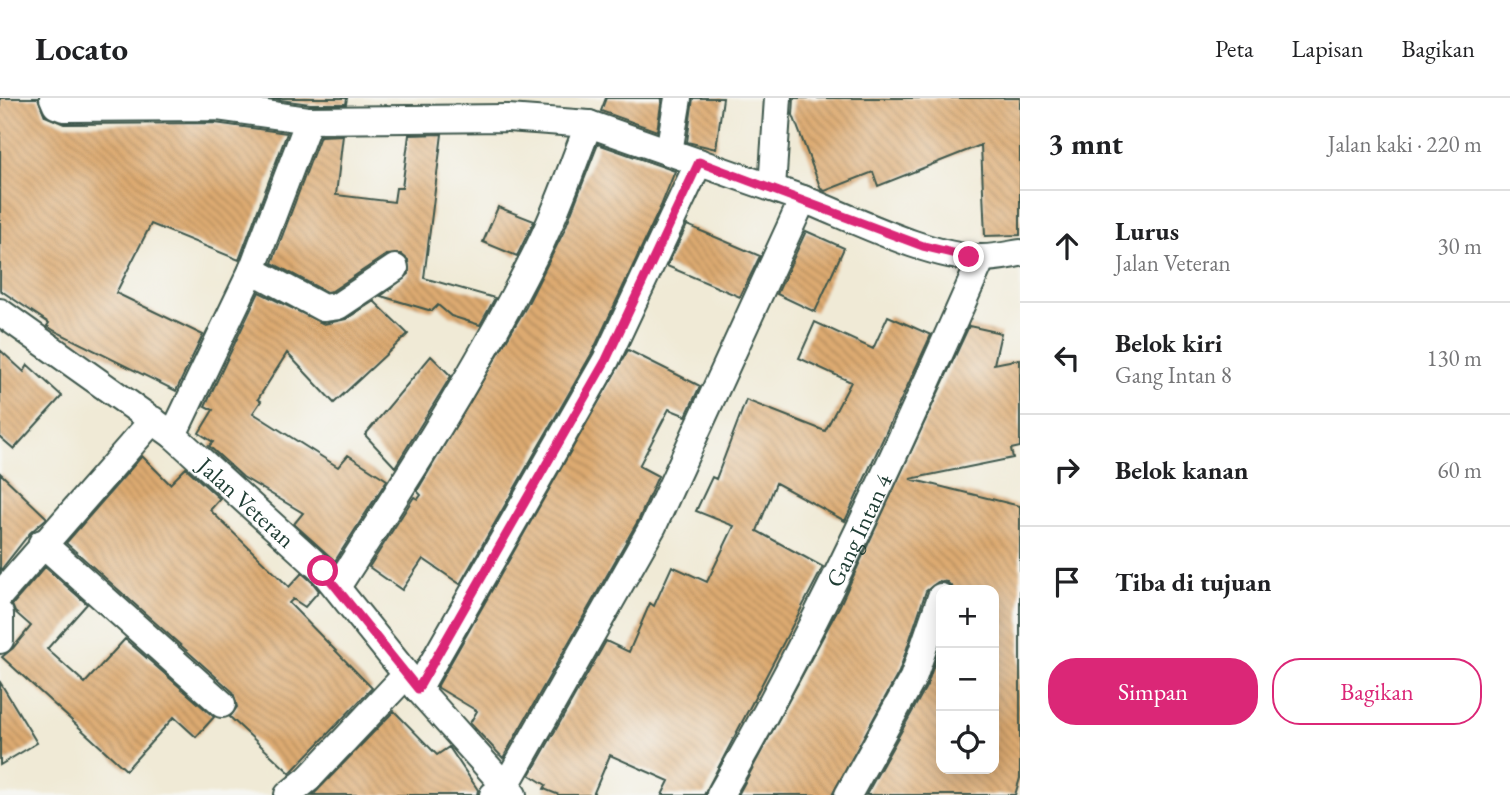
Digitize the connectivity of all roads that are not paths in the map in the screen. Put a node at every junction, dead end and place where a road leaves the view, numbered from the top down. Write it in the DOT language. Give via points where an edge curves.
graph roads {
  1 [pos="53,98"];
  2 [pos="678,98"];
  3 [pos="778,98"];
  4 [pos="216,103"];
  5 [pos="507,108"];
  6 [pos="309,120"];
  7 [pos="589,124"];
  8 [pos="669,152"];
  9 [pos="699,162"];
  10 [pos="772,188"];
  11 [pos="803,199"];
  12 [pos="1020,253"];
  13 [pos="982,258"];
  14 [pos="396,268"];
  15 [pos="253,270"];
  16 [pos="0,312"];
  17 [pos="163,428"];
  18 [pos="42,543"];
  19 [pos="337,587"];
  20 [pos="0,595"];
  21 [pos="936,613"];
  22 [pos="0,614"];
  23 [pos="0,639"];
  24 [pos="412,682"];
  25 [pos="222,704"];
  26 [pos="504,792"];
  27 [pos="288,795"];
  28 [pos="720,795"];
  29 [pos="848,795"];
  1 -- 4 [label="street" via="64,108"];
  2 -- 8 [label="street"];
  3 -- 10 [label="street"];
  4 -- 6 [label="street"];
  5 -- 6 [label="street"];
  5 -- 7 [label="street"];
  6 -- 15 [label="street"];
  7 -- 8 [label="street"];
  7 -- 19 [label="street" via="536,254 491,340"];
  8 -- 9 [label="street"];
  9 -- 10 [label="street"];
  9 -- 24 [label="street" via="606,360"];
  10 -- 11 [label="street"];
  11 -- 13 [label="street" via="923,246"];
  11 -- 26 [label="street" via="653,526"];
  12 -- 13 [label="street"];
  13 -- 28 [label="street, Gang Intan 4" via="911,420 761,725"];
  14 -- 15 [label="street" via="330,308"];
  15 -- 17 [label="street"];
  16 -- 17 [label="street, Jalan Veteran"];
  17 -- 18 [label="street"];
  17 -- 19 [label="street, Jalan Veteran"];
  18 -- 20 [label="street"];
  18 -- 25 [label="street"];
  19 -- 24 [label="street, Jalan Veteran"];
  21 -- 29 [label="street" via="913,678"];
  22 -- 23 [label="street"];
  24 -- 26 [label="street, Jalan Veteran"];
  24 -- 27 [label="street"];
}
